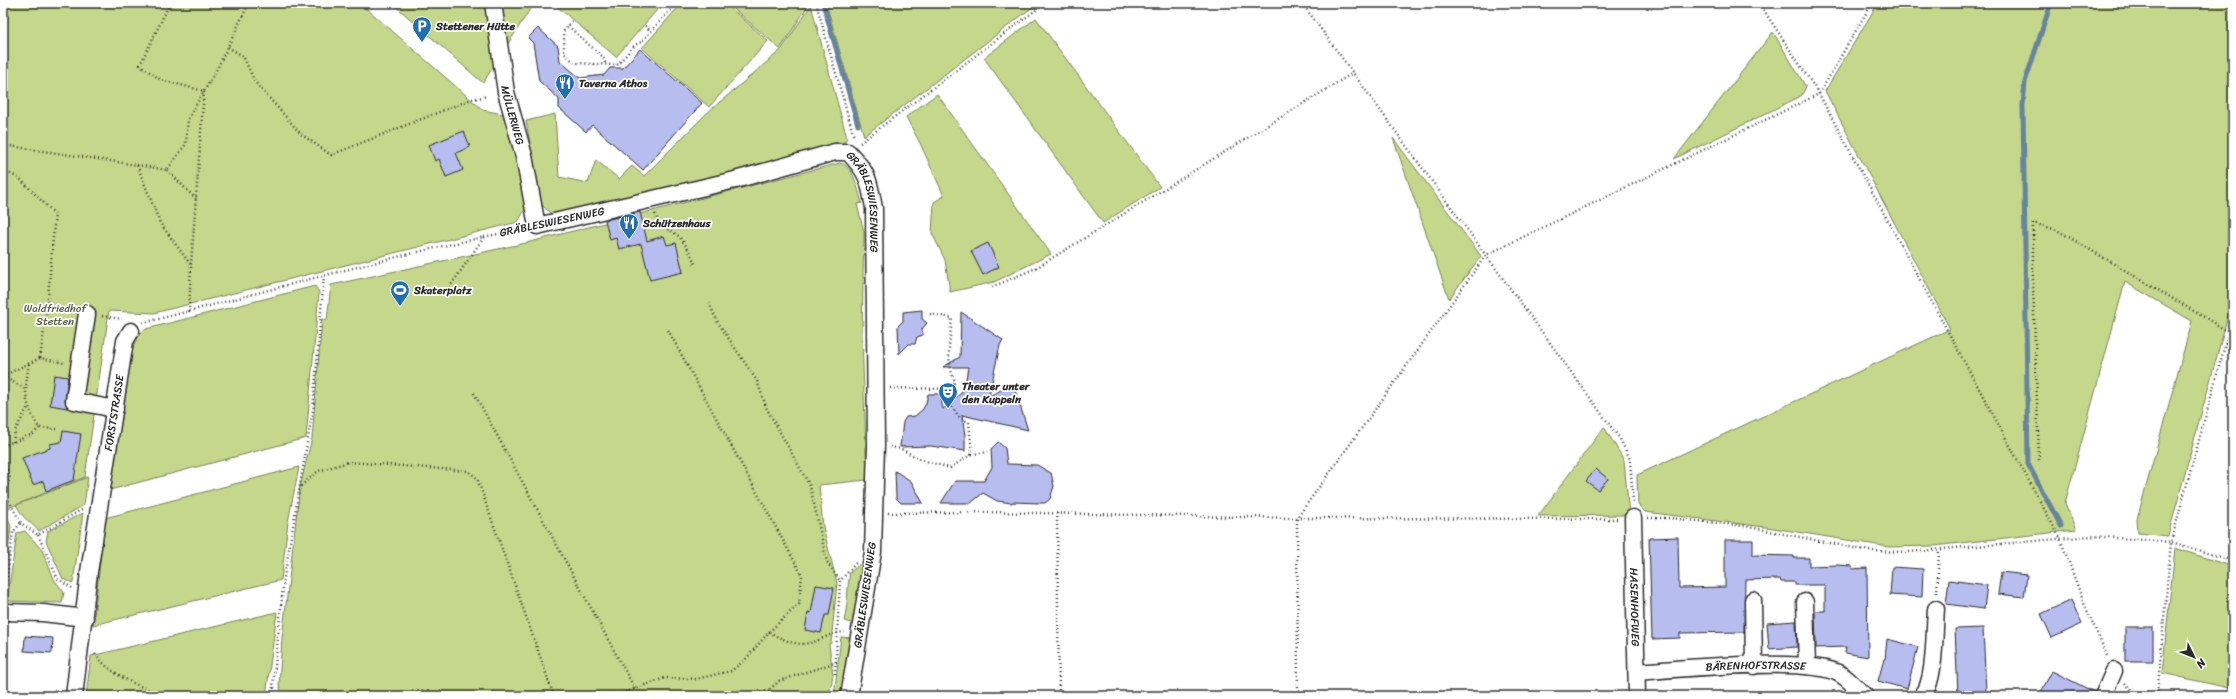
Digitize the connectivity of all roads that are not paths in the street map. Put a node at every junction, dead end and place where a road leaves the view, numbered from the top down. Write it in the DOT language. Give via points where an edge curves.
graph roads {
  1 [pos="493,3"];
  2 [pos="537,226"];
  3 [pos="87,314"];
  4 [pos="131,331"];
  5 [pos="115,409"];
  6 [pos="1633,518"];
  7 [pos="1753,600"];
  8 [pos="1805,602"];
  9 [pos="1936,609"];
  10 [pos="3,612"];
  11 [pos="85,618"];
  12 [pos="1754,666"];
  13 [pos="1807,666"];
  14 [pos="2114,671"];
  15 [pos="1637,672"];
  16 [pos="74,696"];
  17 [pos="849,696"];
  18 [pos="1637,696"];
  19 [pos="1865,696"];
  20 [pos="1922,696"];
  21 [pos="2103,696"];
  1 -- 2 [label="street, MÜLLERWEG" via="506,92 524,156"];
  2 -- 17 [label="street, GRÄBLESWIESENWEG" via="735,180 835,152 848,152 865,169 874,208 875,514 873,552"];
  3 -- 5 [label="street" via="74,401"];
  4 -- 5 [label="street, FORSTSTRASSE" via="125,341"];
  5 -- 11 [label="street, FORSTSTRASSE"];
  6 -- 15 [label="street, HASENHOFWEG"];
  7 -- 12 [label="street"];
  8 -- 13 [label="street"];
  9 -- 20 [label="street" via="1932,678"];
  10 -- 11 [label="street"];
  11 -- 16 [label="street, FORSTSTRASSE"];
  12 -- 13 [label="street, BÄRENHOFSTRASSE"];
  12 -- 15 [label="street, BÄRENHOFSTRASSE"];
  13 -- 19 [label="street, BÄRENHOFSTRASSE" via="1840,674"];
  14 -- 21 [label="street"];
  15 -- 18 [label="street, HASENHOFWEG"];
}
